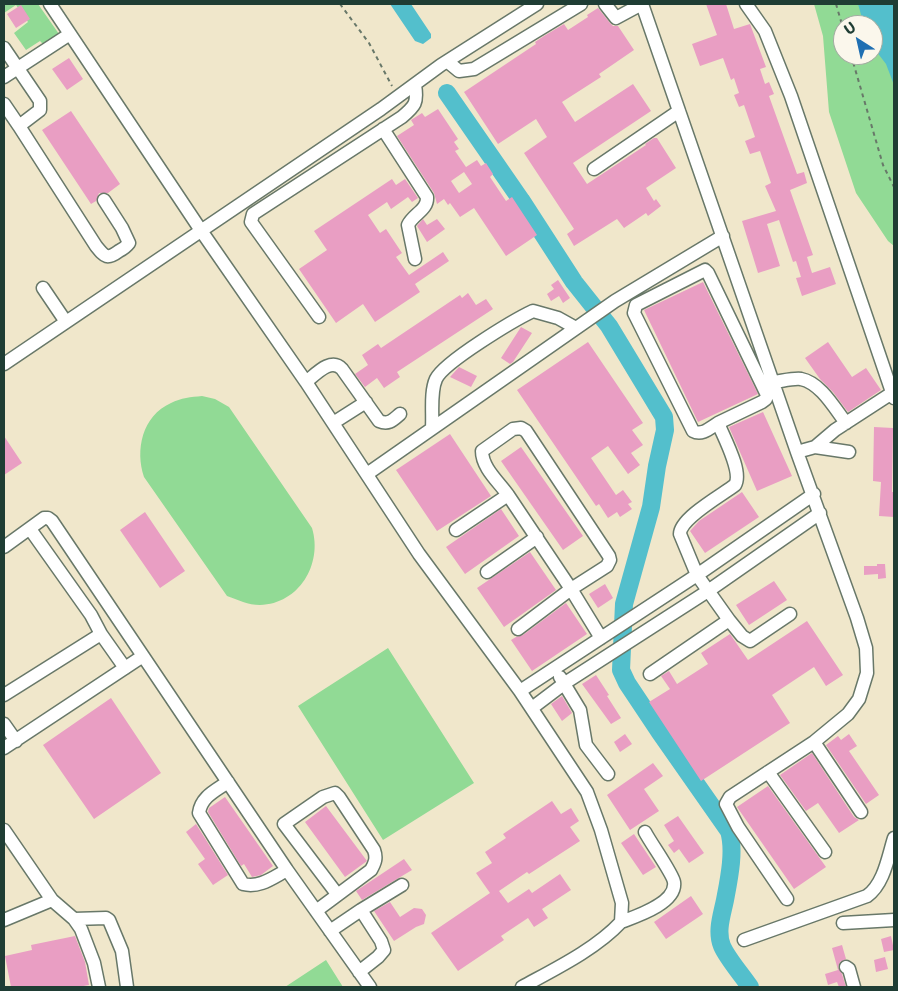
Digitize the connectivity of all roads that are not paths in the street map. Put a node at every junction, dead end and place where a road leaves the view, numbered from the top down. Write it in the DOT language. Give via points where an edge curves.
graph roads {
  1 [pos="50,4"];
  2 [pos="537,4"];
  3 [pos="580,4"];
  4 [pos="605,4"];
  5 [pos="642,4"];
  6 [pos="746,4"];
  7 [pos="70,34"];
  8 [pos="4,48"];
  9 [pos="445,64"];
  10 [pos="17,67"];
  11 [pos="4,77"];
  12 [pos="420,82"];
  13 [pos="4,104"];
  14 [pos="679,111"];
  15 [pos="20,126"];
  16 [pos="383,129"];
  17 [pos="594,170"];
  18 [pos="104,200"];
  19 [pos="202,232"];
  20 [pos="723,236"];
  21 [pos="415,259"];
  22 [pos="43,288"];
  23 [pos="319,317"];
  24 [pos="66,322"];
  25 [pos="581,325"];
  26 [pos="4,364"];
  27 [pos="306,382"];
  28 [pos="774,382"];
  29 [pos="893,396"];
  30 [pos="366,402"];
  31 [pos="400,414"];
  32 [pos="334,423"];
  33 [pos="718,423"];
  34 [pos="846,423"];
  35 [pos="432,428"];
  36 [pos="815,447"];
  37 [pos="797,452"];
  38 [pos="849,452"];
  39 [pos="367,474"];
  40 [pos="814,494"];
  41 [pos="508,495"];
  42 [pos="820,513"];
  43 [pos="30,528"];
  44 [pos="456,530"];
  45 [pos="537,537"];
  46 [pos="4,547"];
  47 [pos="487,572"];
  48 [pos="697,575"];
  49 [pos="571,589"];
  50 [pos="708,591"];
  51 [pos="790,614"];
  52 [pos="729,620"];
  53 [pos="518,629"];
  54 [pos="101,634"];
  55 [pos="601,638"];
  56 [pos="143,656"];
  57 [pos="125,668"];
  58 [pos="555,669"];
  59 [pos="650,674"];
  60 [pos="565,683"];
  61 [pos="520,691"];
  62 [pos="4,695"];
  63 [pos="532,708"];
  64 [pos="4,724"];
  65 [pos="16,741"];
  66 [pos="814,742"];
  67 [pos="4,748"];
  68 [pos="768,772"];
  69 [pos="608,774"];
  70 [pos="228,782"];
  71 [pos="861,812"];
  72 [pos="284,824"];
  73 [pos="4,830"];
  74 [pos="644,832"];
  75 [pos="266,838"];
  76 [pos="894,838"];
  77 [pos="825,852"];
  78 [pos="287,870"];
  79 [pos="402,886"];
  80 [pos="337,894"];
  81 [pos="787,899"];
  82 [pos="52,900"];
  83 [pos="361,910"];
  84 [pos="316,911"];
  85 [pos="74,919"];
  86 [pos="4,920"];
  87 [pos="894,920"];
  88 [pos="621,922"];
  89 [pos="843,924"];
  90 [pos="330,931"];
  91 [pos="744,940"];
  92 [pos="846,967"];
  93 [pos="359,972"];
  94 [pos="99,987"];
  95 [pos="127,987"];
  96 [pos="370,987"];
  97 [pos="522,987"];
  98 [pos="854,987"];
  1 -- 7 [label="street"];
  2 -- 9 [label="street"];
  3 -- 9 [label="street" via="474,69 459,71"];
  4 -- 5 [label="street" via="616,18"];
  5 -- 14 [label="street"];
  6 -- 29 [label="street" via="766,32 791,96"];
  7 -- 10 [label="street"];
  7 -- 19 [label="street"];
  8 -- 10 [label="street"];
  9 -- 12 [label="street"];
  10 -- 11 [label="street"];
  10 -- 15 [label="street" via="42,106"];
  12 -- 16 [label="street" via="414,106"];
  12 -- 19 [label="street"];
  13 -- 15 [label="street"];
  14 -- 17 [label="street"];
  14 -- 20 [label="street"];
  15 -- 18 [label="street" via="96,246 103,255 112,257 129,243"];
  16 -- 21 [label="street" via="427,197 426,206 408,225"];
  16 -- 23 [label="street" via="256,211 251,218"];
  19 -- 24 [label="street"];
  19 -- 27 [label="street"];
  20 -- 25 [label="street"];
  20 -- 28 [label="street"];
  22 -- 24 [label="street"];
  24 -- 26 [label="street"];
  25 -- 35 [label="street"];
  25 -- 35 [label="street" via="533,311 452,362 434,384"];
  27 -- 30 [label="street" via="335,364"];
  27 -- 32 [label="street"];
  28 -- 34 [label="street" via="801,379 812,384"];
  28 -- 37 [label="street"];
  29 -- 34 [label="street"];
  30 -- 31 [label="street" via="384,424"];
  30 -- 32 [label="street"];
  32 -- 39 [label="street"];
  33 -- 33 [label="street" via="704,432 693,431 634,313 636,305 705,270 767,396 766,400"];
  33 -- 48 [label="street" via="737,470 738,481 688,519 680,530"];
  34 -- 36 [label="street"];
  35 -- 39 [label="street"];
  36 -- 37 [label="street"];
  36 -- 38 [label="street"];
  37 -- 40 [label="street"];
  39 -- 61 [label="street" via="420,554"];
  40 -- 42 [label="street"];
  40 -- 48 [label="street"];
  41 -- 44 [label="street"];
  41 -- 45 [label="street"];
  41 -- 49 [label="street" via="486,466 482,451 513,429 521,428 609,556 607,566"];
  42 -- 50 [label="street"];
  42 -- 66 [label="street" via="858,618 866,648 867,673 860,699 848,714"];
  43 -- 46 [label="street"];
  43 -- 54 [label="street"];
  43 -- 56 [label="street" via="44,518 52,521"];
  45 -- 47 [label="street"];
  45 -- 49 [label="street"];
  48 -- 50 [label="street"];
  48 -- 55 [label="street"];
  49 -- 53 [label="street"];
  49 -- 55 [label="street"];
  50 -- 52 [label="street"];
  50 -- 60 [label="street"];
  51 -- 52 [label="street" via="750,641"];
  52 -- 59 [label="street"];
  54 -- 57 [label="street"];
  54 -- 62 [label="street"];
  55 -- 58 [label="street"];
  56 -- 57 [label="street"];
  56 -- 70 [label="street"];
  57 -- 65 [label="street"];
  58 -- 60 [label="street"];
  58 -- 61 [label="street"];
  60 -- 63 [label="street"];
  60 -- 69 [label="street" via="580,710 586,745"];
  61 -- 63 [label="street"];
  63 -- 88 [label="street" via="594,808 622,903"];
  64 -- 65 [label="street"];
  65 -- 67 [label="street"];
  66 -- 68 [label="street"];
  66 -- 71 [label="street"];
  68 -- 77 [label="street"];
  68 -- 81 [label="street" via="730,797 726,804"];
  70 -- 75 [label="street"];
  70 -- 78 [label="street" via="203,799 199,813 243,884 262,884"];
  72 -- 75 [label="street"];
  72 -- 80 [label="street"];
  72 -- 80 [label="street" via="323,797 335,793 339,797 376,856 371,870"];
  73 -- 82 [label="street"];
  74 -- 88 [label="street" via="674,881 674,891 650,910"];
  75 -- 78 [label="street"];
  76 -- 91 [label="street" via="880,880 868,896"];
  78 -- 84 [label="street"];
  79 -- 83 [label="street"];
  80 -- 84 [label="street"];
  82 -- 85 [label="street"];
  82 -- 86 [label="street"];
  83 -- 90 [label="street"];
  83 -- 93 [label="street" via="384,950"];
  84 -- 90 [label="street"];
  85 -- 94 [label="street" via="94,963"];
  85 -- 95 [label="street" via="109,920 122,951"];
  87 -- 89 [label="street"];
  88 -- 97 [label="street" via="611,933"];
  90 -- 93 [label="street"];
  92 -- 98 [label="street" via="850,969"];
  93 -- 96 [label="street"];
}
